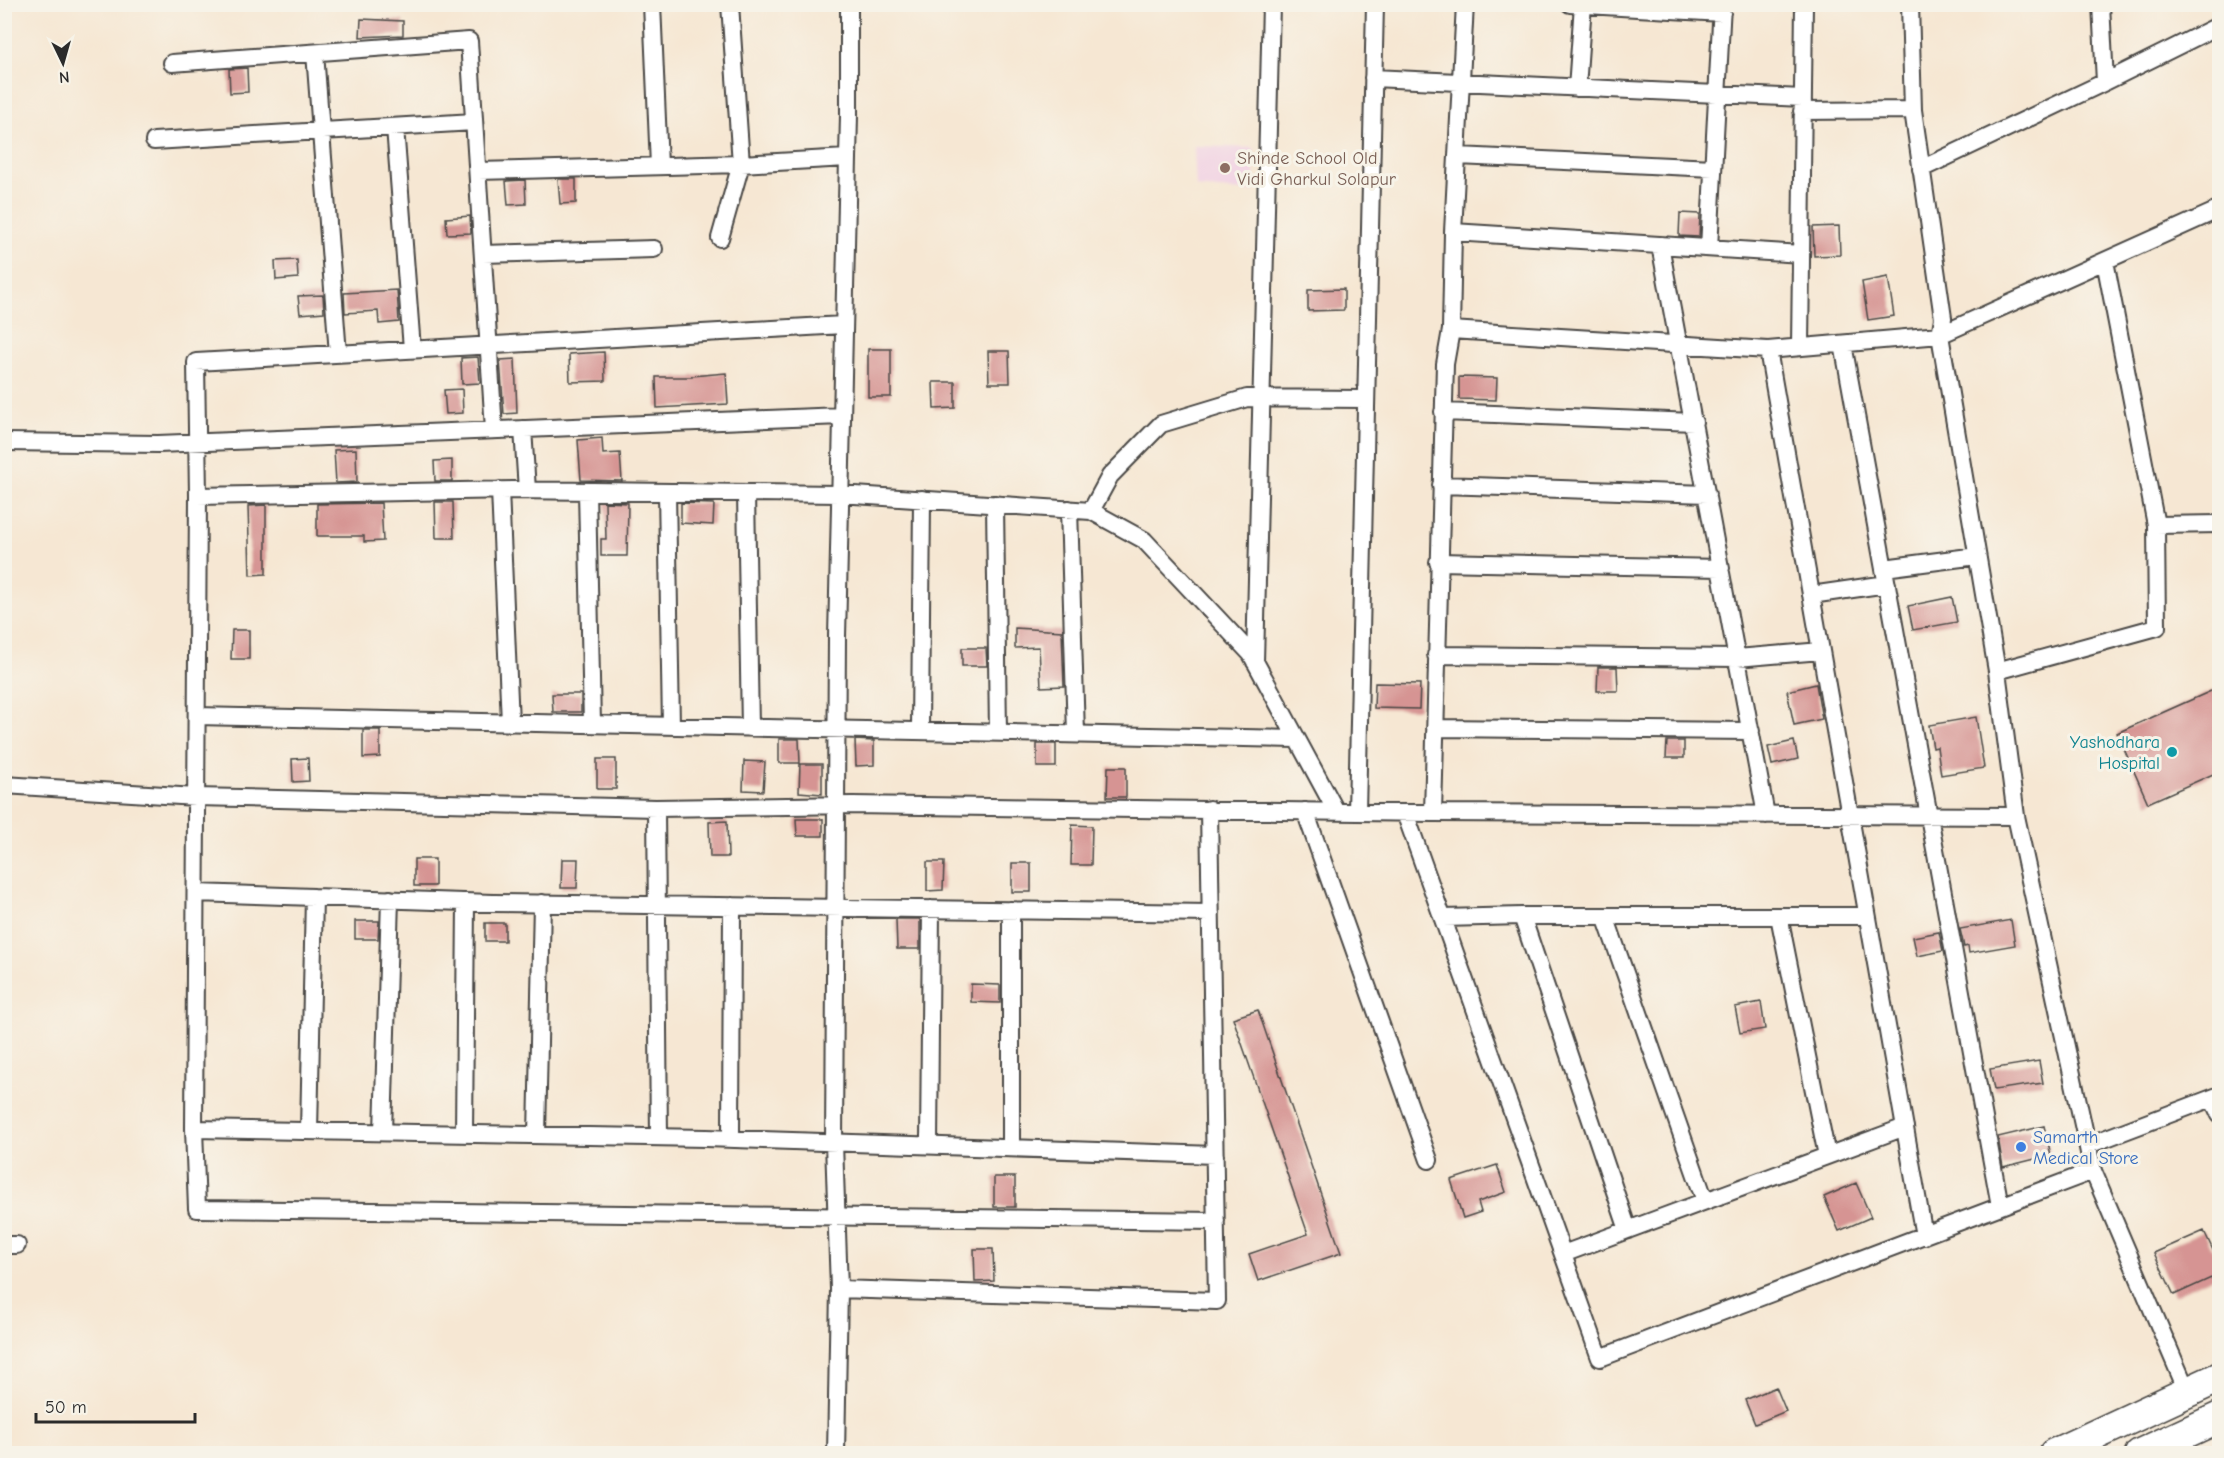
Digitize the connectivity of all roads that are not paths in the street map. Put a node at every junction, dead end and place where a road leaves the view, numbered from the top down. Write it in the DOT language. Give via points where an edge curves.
graph roads {
  1 [pos="652,4"];
  2 [pos="730,4"];
  3 [pos="849,4"];
  4 [pos="1271,4"];
  5 [pos="1375,4"];
  6 [pos="1465,4"];
  7 [pos="1570,4"];
  8 [pos="1804,4"];
  9 [pos="1910,4"];
  10 [pos="2101,4"];
  11 [pos="1582,5"];
  12 [pos="1722,9"];
  13 [pos="2220,25"];
  14 [pos="315,52"];
  15 [pos="172,63"];
  16 [pos="1373,78"];
  17 [pos="1461,82"];
  18 [pos="2105,82"];
  19 [pos="1577,87"];
  20 [pos="1718,94"];
  21 [pos="1802,105"];
  22 [pos="1913,110"];
  23 [pos="474,122"];
  24 [pos="395,127"];
  25 [pos="321,131"];
  26 [pos="154,141"];
  27 [pos="1458,156"];
  28 [pos="848,158"];
  29 [pos="741,164"];
  30 [pos="659,166"];
  31 [pos="1713,168"];
  32 [pos="1922,169"];
  33 [pos="478,171"];
  34 [pos="2220,209"];
  35 [pos="1453,232"];
  36 [pos="720,238"];
  37 [pos="1660,245"];
  38 [pos="1709,248"];
  39 [pos="654,249"];
  40 [pos="483,254"];
  41 [pos="1801,254"];
  42 [pos="2105,261"];
  43 [pos="843,325"];
  44 [pos="1451,330"];
  45 [pos="1940,335"];
  46 [pos="1680,344"];
  47 [pos="1843,344"];
  48 [pos="489,345"];
  49 [pos="1800,347"];
  50 [pos="412,349"];
  51 [pos="1768,350"];
  52 [pos="338,354"];
  53 [pos="1262,398"];
  54 [pos="1366,399"];
  55 [pos="1443,412"];
  56 [pos="841,416"];
  57 [pos="1694,422"];
  58 [pos="523,429"];
  59 [pos="494,430"];
  60 [pos="4,442"];
  61 [pos="196,443"];
  62 [pos="1441,485"];
  63 [pos="500,490"];
  64 [pos="527,490"];
  65 [pos="587,491"];
  66 [pos="667,492"];
  67 [pos="746,493"];
  68 [pos="840,494"];
  69 [pos="1707,494"];
  70 [pos="198,496"];
  71 [pos="922,500"];
  72 [pos="995,504"];
  73 [pos="1069,509"];
  74 [pos="1091,511"];
  75 [pos="2220,524"];
  76 [pos="2156,525"];
  77 [pos="1977,556"];
  78 [pos="1438,561"];
  79 [pos="1721,568"];
  80 [pos="1886,576"];
  81 [pos="1811,595"];
  82 [pos="1821,651"];
  83 [pos="1436,655"];
  84 [pos="1737,658"];
  85 [pos="1255,662"];
  86 [pos="1997,671"];
  87 [pos="196,716"];
  88 [pos="510,723"];
  89 [pos="592,724"];
  90 [pos="671,726"];
  91 [pos="750,728"];
  92 [pos="1435,728"];
  93 [pos="836,729"];
  94 [pos="920,731"];
  95 [pos="1751,731"];
  96 [pos="998,733"];
  97 [pos="1076,734"];
  98 [pos="1296,739"];
  99 [pos="4,785"];
  100 [pos="196,797"];
  101 [pos="836,806"];
  102 [pos="656,808"];
  103 [pos="1209,809"];
  104 [pos="1305,811"];
  105 [pos="1336,812"];
  106 [pos="1357,812"];
  107 [pos="1405,813"];
  108 [pos="1433,813"];
  109 [pos="1766,815"];
  110 [pos="1850,815"];
  111 [pos="1929,816"];
  112 [pos="2016,816"];
  113 [pos="196,893"];
  114 [pos="314,897"];
  115 [pos="390,899"];
  116 [pos="466,902"];
  117 [pos="542,903"];
  118 [pos="657,905"];
  119 [pos="732,906"];
  120 [pos="835,908"];
  121 [pos="931,909"];
  122 [pos="1011,910"];
  123 [pos="1211,913"];
  124 [pos="1522,916"];
  125 [pos="1605,916"];
  126 [pos="1779,916"];
  127 [pos="1868,916"];
  128 [pos="1443,918"];
  129 [pos="2216,1096"];
  130 [pos="2220,1115"];
  131 [pos="1905,1126"];
  132 [pos="194,1129"];
  133 [pos="309,1131"];
  134 [pos="383,1132"];
  135 [pos="464,1134"];
  136 [pos="537,1135"];
  137 [pos="659,1137"];
  138 [pos="731,1139"];
  139 [pos="834,1143"];
  140 [pos="929,1145"];
  141 [pos="2088,1145"];
  142 [pos="1011,1148"];
  143 [pos="1215,1155"];
  144 [pos="1827,1156"];
  145 [pos="1429,1160"];
  146 [pos="2093,1172"];
  147 [pos="1705,1202"];
  148 [pos="2000,1206"];
  149 [pos="838,1216"];
  150 [pos="1216,1221"];
  151 [pos="1628,1230"];
  152 [pos="1924,1236"];
  153 [pos="1563,1254"];
  154 [pos="839,1289"];
  155 [pos="2220,1377"];
  156 [pos="2187,1391"];
  157 [pos="2220,1417"];
  158 [pos="836,1454"];
  159 [pos="2054,1454"];
  160 [pos="2140,1454"];
  1 -- 30 [label="street"];
  2 -- 29 [label="street"];
  3 -- 28 [label="street"];
  4 -- 53 [label="street"];
  5 -- 16 [label="street"];
  6 -- 17 [label="street"];
  7 -- 11 [label="street"];
  8 -- 21 [label="street"];
  9 -- 22 [label="street"];
  10 -- 18 [label="street"];
  11 -- 12 [label="street"];
  11 -- 19 [label="street"];
  12 -- 20 [label="street"];
  13 -- 18 [label="street"];
  14 -- 15 [label="street"];
  14 -- 23 [label="street" via="469,41"];
  14 -- 25 [label="street"];
  16 -- 17 [label="street"];
  16 -- 54 [label="street"];
  17 -- 19 [label="street"];
  17 -- 27 [label="street"];
  18 -- 32 [label="street"];
  19 -- 20 [label="street"];
  20 -- 21 [label="street"];
  20 -- 31 [label="street"];
  21 -- 22 [label="street"];
  21 -- 41 [label="street"];
  22 -- 32 [label="street"];
  23 -- 24 [label="street"];
  23 -- 33 [label="street"];
  24 -- 25 [label="street"];
  24 -- 50 [label="street"];
  25 -- 26 [label="street"];
  25 -- 52 [label="street"];
  27 -- 31 [label="street"];
  27 -- 35 [label="street"];
  28 -- 29 [label="street"];
  28 -- 43 [label="street"];
  29 -- 30 [label="street"];
  29 -- 36 [label="street"];
  30 -- 33 [label="street"];
  31 -- 38 [label="street"];
  32 -- 45 [label="street" via="1943,318"];
  33 -- 40 [label="street"];
  34 -- 42 [label="street"];
  35 -- 37 [label="street"];
  35 -- 44 [label="street"];
  37 -- 38 [label="street"];
  37 -- 46 [label="street"];
  38 -- 41 [label="street"];
  39 -- 40 [label="street"];
  40 -- 48 [label="street"];
  41 -- 49 [label="street"];
  42 -- 45 [label="street"];
  42 -- 76 [label="street"];
  43 -- 48 [label="street"];
  43 -- 56 [label="street"];
  44 -- 46 [label="street"];
  44 -- 55 [label="street"];
  45 -- 47 [label="street"];
  45 -- 77 [label="street"];
  46 -- 51 [label="street"];
  46 -- 57 [label="street"];
  47 -- 49 [label="street"];
  47 -- 80 [label="street"];
  48 -- 50 [label="street"];
  48 -- 59 [label="street"];
  49 -- 51 [label="street"];
  50 -- 52 [label="street"];
  51 -- 81 [label="street"];
  52 -- 61 [label="street" via="196,362"];
  53 -- 54 [label="street"];
  53 -- 74 [label="street" via="1247,398 1161,424 1110,476"];
  53 -- 85 [label="street"];
  54 -- 106 [label="street"];
  55 -- 57 [label="street"];
  55 -- 62 [label="street"];
  56 -- 58 [label="street"];
  56 -- 68 [label="street"];
  57 -- 69 [label="street"];
  58 -- 59 [label="street"];
  58 -- 64 [label="street"];
  59 -- 61 [label="street"];
  60 -- 61 [label="street"];
  61 -- 70 [label="street"];
  62 -- 69 [label="street"];
  62 -- 78 [label="street"];
  63 -- 64 [label="street"];
  63 -- 70 [label="street"];
  63 -- 88 [label="street"];
  64 -- 65 [label="street"];
  65 -- 66 [label="street"];
  65 -- 89 [label="street"];
  66 -- 67 [label="street"];
  66 -- 90 [label="street"];
  67 -- 68 [label="street"];
  67 -- 91 [label="street"];
  68 -- 71 [label="street"];
  68 -- 93 [label="street"];
  69 -- 79 [label="street"];
  70 -- 87 [label="street"];
  71 -- 72 [label="street"];
  71 -- 94 [label="street"];
  72 -- 73 [label="street"];
  72 -- 96 [label="street"];
  73 -- 74 [label="street"];
  73 -- 97 [label="street"];
  74 -- 85 [label="street" via="1144,540"];
  75 -- 76 [label="street"];
  76 -- 86 [label="street" via="2157,627"];
  77 -- 80 [label="street"];
  77 -- 86 [label="street"];
  78 -- 79 [label="street"];
  78 -- 83 [label="street"];
  79 -- 84 [label="street"];
  80 -- 81 [label="street"];
  80 -- 111 [label="street"];
  81 -- 82 [label="street"];
  82 -- 84 [label="street"];
  82 -- 110 [label="street"];
  83 -- 84 [label="street"];
  83 -- 92 [label="street"];
  84 -- 95 [label="street"];
  85 -- 98 [label="street"];
  86 -- 112 [label="street"];
  87 -- 88 [label="street"];
  87 -- 100 [label="street"];
  88 -- 89 [label="street"];
  89 -- 90 [label="street"];
  90 -- 91 [label="street"];
  91 -- 93 [label="street"];
  92 -- 95 [label="street"];
  92 -- 108 [label="street"];
  93 -- 94 [label="street"];
  93 -- 101 [label="street"];
  94 -- 96 [label="street"];
  95 -- 109 [label="street"];
  96 -- 97 [label="street"];
  97 -- 98 [label="street"];
  98 -- 105 [label="street"];
  99 -- 100 [label="street"];
  100 -- 102 [label="street"];
  100 -- 113 [label="street"];
  101 -- 102 [label="street"];
  101 -- 103 [label="street"];
  101 -- 120 [label="street"];
  102 -- 118 [label="street"];
  103 -- 104 [label="street"];
  103 -- 123 [label="street"];
  104 -- 105 [label="street"];
  104 -- 145 [label="street"];
  105 -- 106 [label="street"];
  106 -- 107 [label="street"];
  107 -- 108 [label="street"];
  107 -- 128 [label="street"];
  108 -- 109 [label="street"];
  109 -- 110 [label="street"];
  110 -- 111 [label="street"];
  110 -- 127 [label="street"];
  111 -- 112 [label="street"];
  111 -- 148 [label="street"];
  112 -- 141 [label="street"];
  113 -- 114 [label="street"];
  113 -- 132 [label="street"];
  114 -- 115 [label="street"];
  114 -- 133 [label="street"];
  115 -- 116 [label="street"];
  115 -- 134 [label="street"];
  116 -- 117 [label="street"];
  116 -- 135 [label="street"];
  117 -- 118 [label="street"];
  117 -- 136 [label="street"];
  118 -- 119 [label="street"];
  118 -- 137 [label="street"];
  119 -- 120 [label="street"];
  119 -- 138 [label="street"];
  120 -- 121 [label="street"];
  120 -- 139 [label="street"];
  121 -- 122 [label="street"];
  121 -- 140 [label="street"];
  122 -- 123 [label="street"];
  122 -- 142 [label="street"];
  123 -- 143 [label="street"];
  124 -- 125 [label="street"];
  124 -- 128 [label="street"];
  124 -- 151 [label="street"];
  125 -- 126 [label="street"];
  125 -- 147 [label="street"];
  126 -- 127 [label="street"];
  126 -- 144 [label="street"];
  127 -- 131 [label="street"];
  128 -- 153 [label="street"];
  129 -- 130 [label="street"];
  129 -- 141 [label="street"];
  131 -- 144 [label="street"];
  131 -- 152 [label="street"];
  132 -- 133 [label="street"];
  132 -- 149 [label="street" via="197,1209"];
  133 -- 134 [label="street"];
  134 -- 135 [label="street"];
  135 -- 136 [label="street"];
  136 -- 137 [label="street"];
  137 -- 138 [label="street"];
  138 -- 139 [label="street"];
  139 -- 140 [label="street"];
  139 -- 149 [label="street"];
  140 -- 142 [label="street"];
  141 -- 146 [label="street"];
  142 -- 143 [label="street"];
  143 -- 150 [label="street"];
  144 -- 147 [label="street"];
  146 -- 148 [label="street"];
  146 -- 156 [label="street"];
  147 -- 151 [label="street"];
  148 -- 152 [label="street"];
  149 -- 150 [label="street"];
  149 -- 154 [label="street"];
  150 -- 154 [label="street" via="1217,1301"];
  151 -- 153 [label="street"];
  152 -- 153 [label="street" via="1600,1358"];
  154 -- 158 [label="street"];
  155 -- 156 [label="highway"];
  156 -- 159 [label="highway"];
  157 -- 160 [label="highway"];
}
